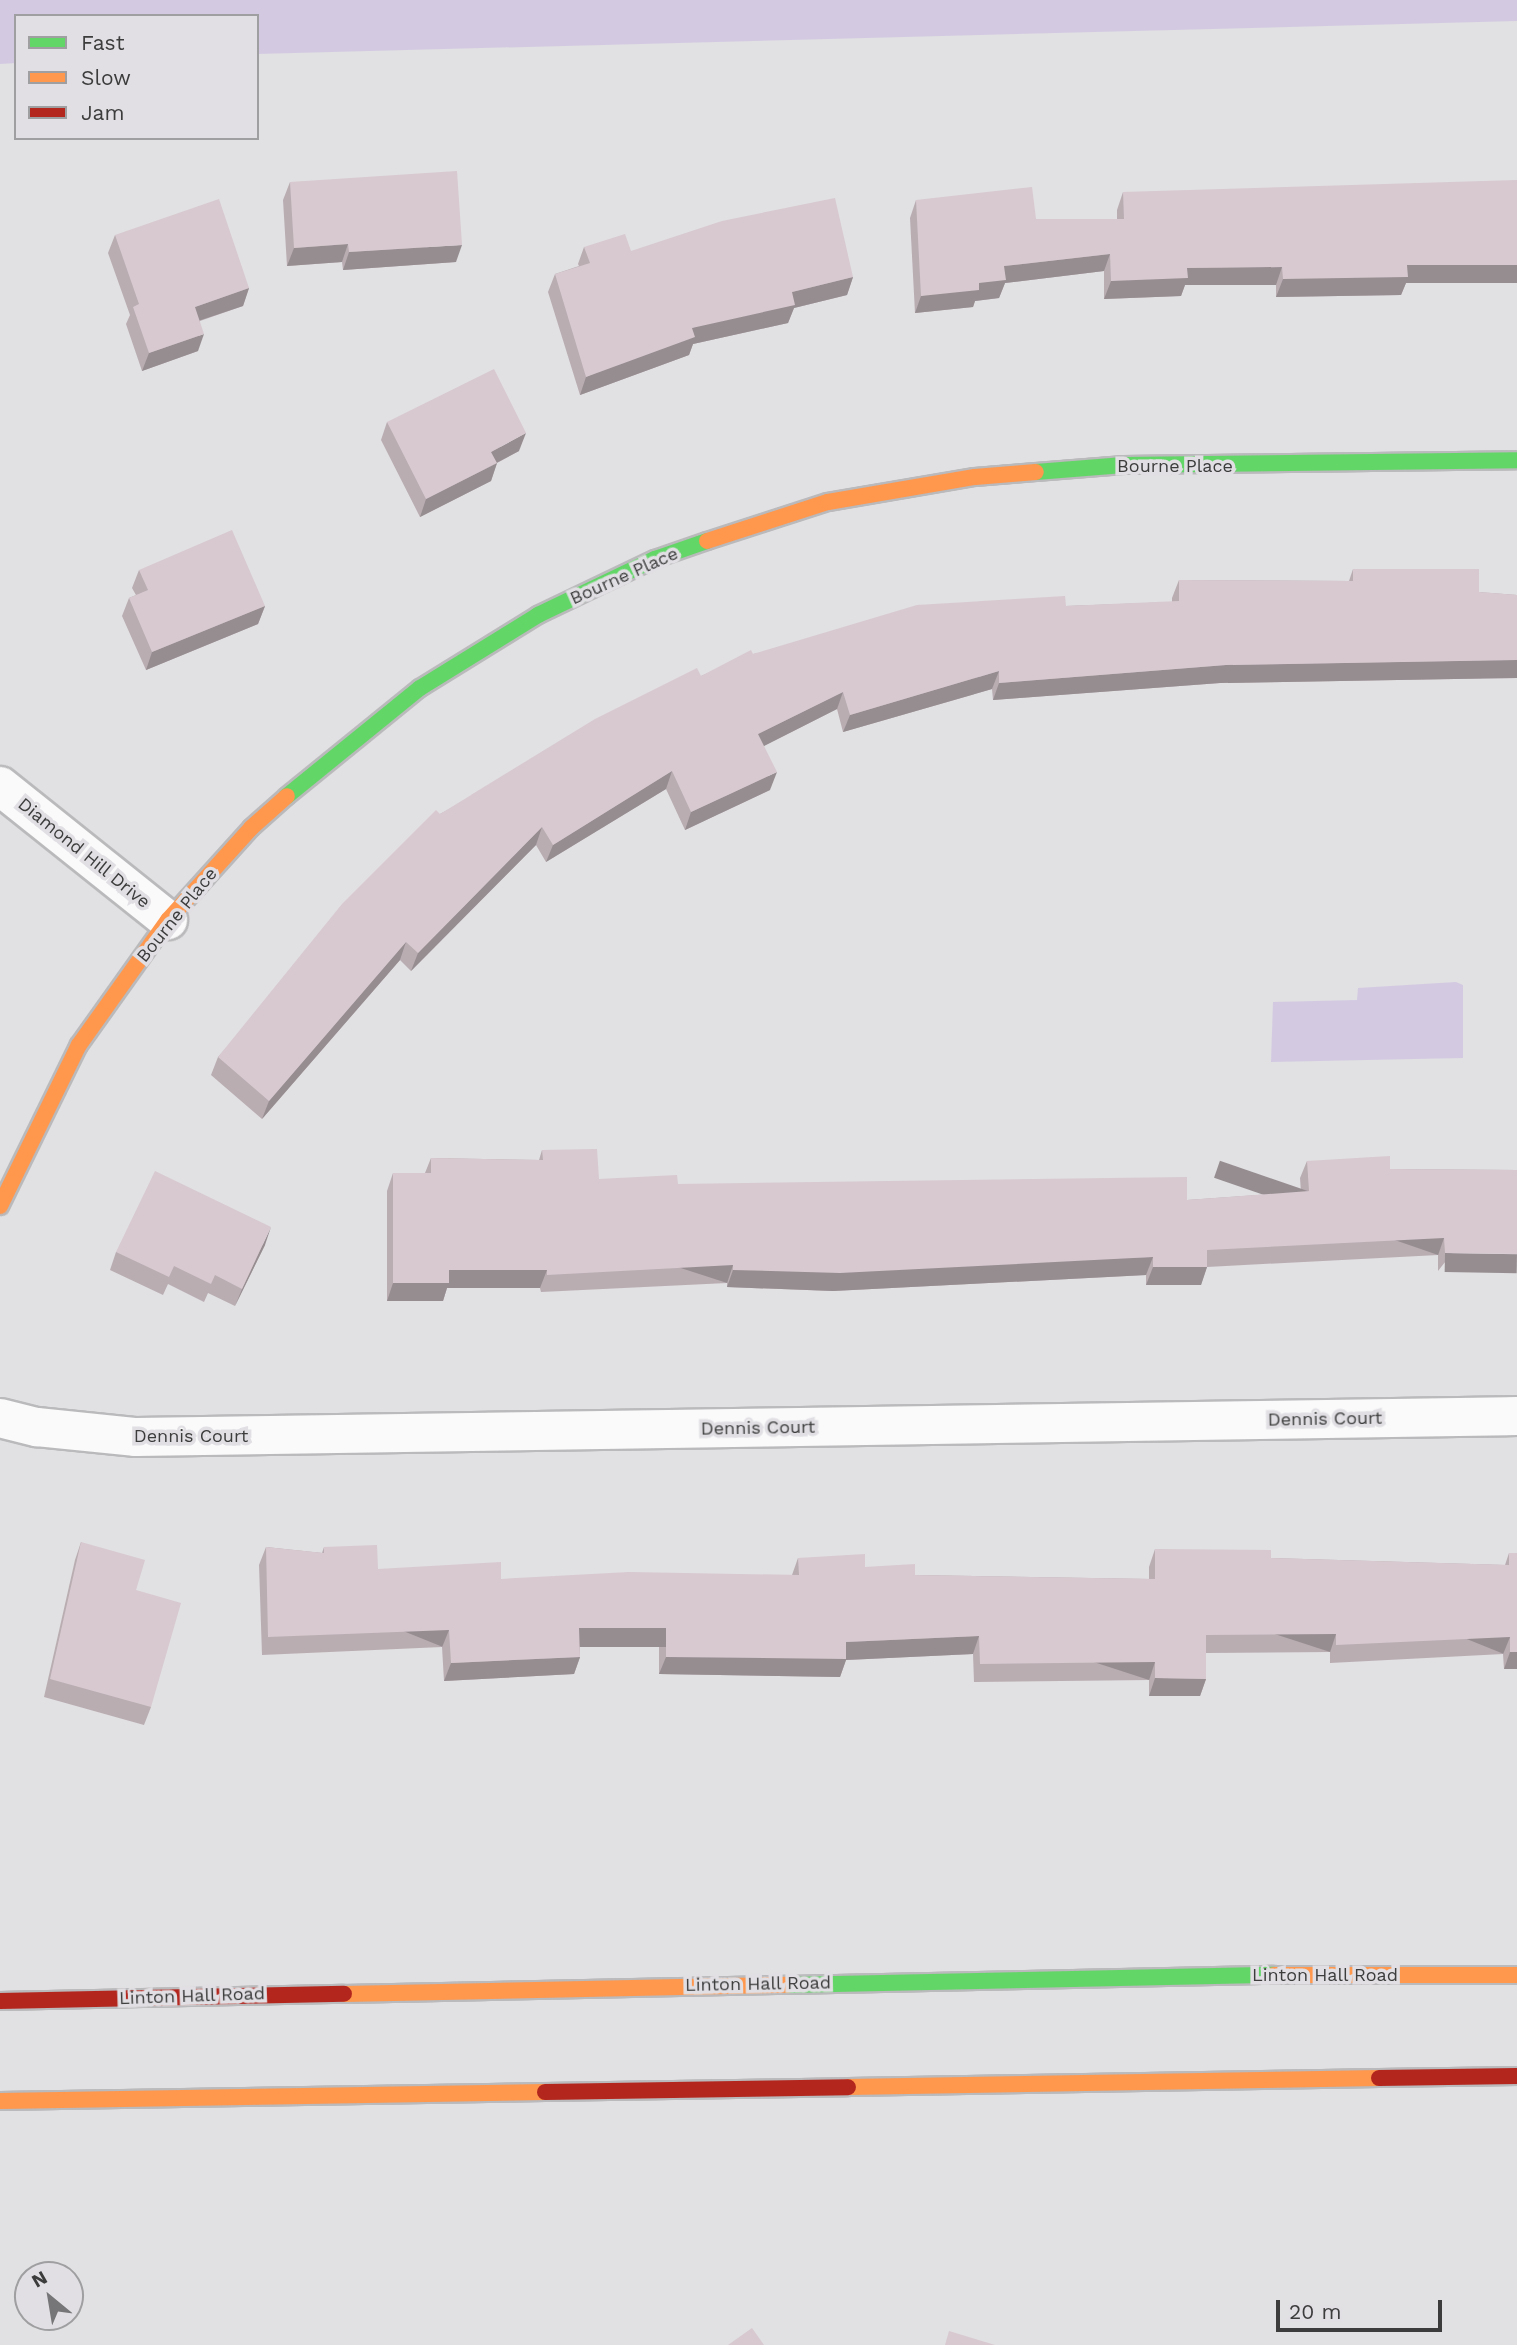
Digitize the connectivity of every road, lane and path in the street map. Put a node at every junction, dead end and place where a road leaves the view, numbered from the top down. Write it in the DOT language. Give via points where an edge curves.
graph roads {
  1 [pos="1517,460"];
  2 [pos="0,786"];
  3 [pos="168,920"];
  4 [pos="0,1206"];
  5 [pos="1517,1416"];
  6 [pos="0,1418"];
  7 [pos="1517,1975"];
  8 [pos="0,2001"];
  9 [pos="1517,2076"];
  10 [pos="0,2101"];
  1 -- 3 [label="main road, Bourne Place" via="1124,465 975,477 828,502 778,516 655,559 538,615 419,688 345,745 251,828"];
  2 -- 3 [label="street, Diamond Hill Drive"];
  3 -- 4 [label="main road, Bourne Place" via="79,1045"];
  5 -- 6 [label="street, Dennis Court" via="136,1437"];
  7 -- 8 [label="main road, Linton Hall Road" via="1255,1975"];
  9 -- 10 [label="main road"];
}
